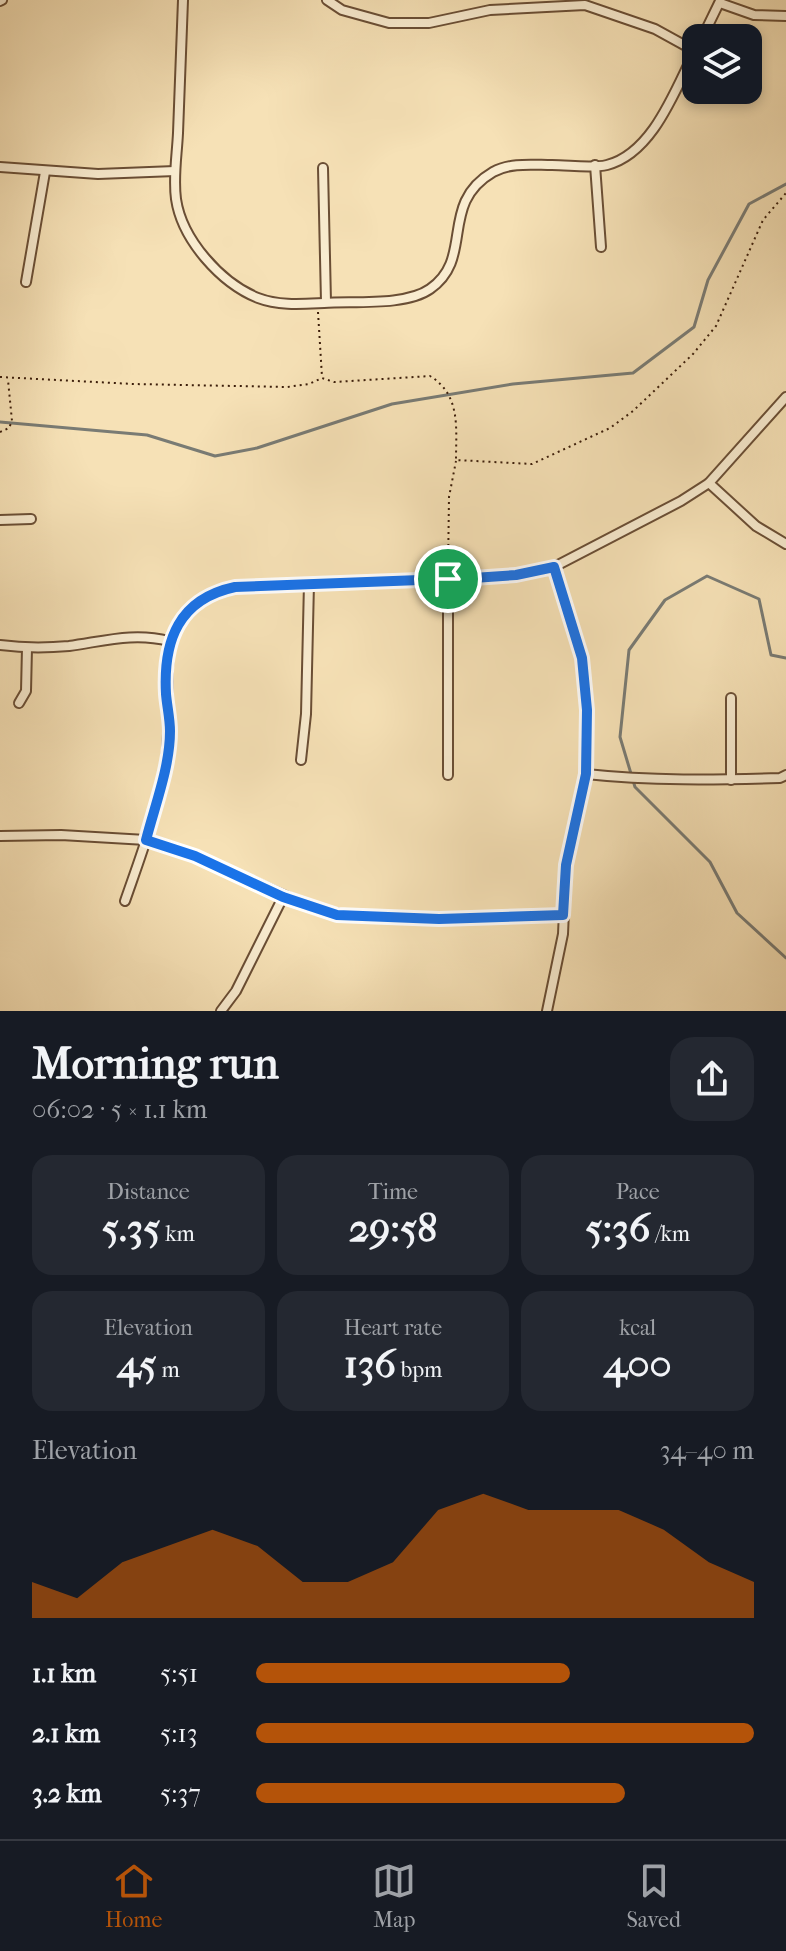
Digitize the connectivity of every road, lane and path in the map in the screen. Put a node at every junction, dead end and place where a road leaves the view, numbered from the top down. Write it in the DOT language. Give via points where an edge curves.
graph roads {
  1 [pos="183,0"];
  2 [pos="327,0"];
  3 [pos="720,2"];
  4 [pos="786,16"];
  5 [pos="709,24"];
  6 [pos="682,43"];
  7 [pos="682,76"];
  8 [pos="595,165"];
  9 [pos="0,167"];
  10 [pos="323,168"];
  11 [pos="175,171"];
  12 [pos="45,172"];
  13 [pos="786,193"];
  14 [pos="601,247"];
  15 [pos="26,282"];
  16 [pos="322,303"];
  17 [pos="0,377"];
  18 [pos="9,377"];
  19 [pos="322,378"];
  20 [pos="786,397"];
  21 [pos="0,432"];
  22 [pos="456,460"];
  23 [pos="709,483"];
  24 [pos="31,519"];
  25 [pos="0,520"];
  26 [pos="786,544"];
  27 [pos="554,567"];
  28 [pos="448,579"];
  29 [pos="309,583"];
  30 [pos="169,641"];
  31 [pos="0,645"];
  32 [pos="27,648"];
  33 [pos="731,698"];
  34 [pos="19,703"];
  35 [pos="301,760"];
  36 [pos="586,774"];
  37 [pos="448,775"];
  38 [pos="786,775"];
  39 [pos="731,780"];
  40 [pos="0,836"];
  41 [pos="146,840"];
  42 [pos="283,897"];
  43 [pos="125,901"];
  44 [pos="563,915"];
  45 [pos="223,1011"];
  46 [pos="547,1011"];
  1 -- 11 [label="street"];
  2 -- 6 [label="street" via="342,10 389,23 585,5"];
  3 -- 4 [label="street" via="754,15"];
  3 -- 5 [label="street"];
  7 -- 8 [label="street" via="659,123 623,158"];
  8 -- 14 [label="street"];
  8 -- 16 [label="street" via="515,165 493,172 468,192 453,256 433,288 406,299"];
  9 -- 12 [label="street"];
  10 -- 16 [label="street"];
  11 -- 12 [label="street"];
  11 -- 16 [label="street" via="183,222 232,284 260,299"];
  12 -- 15 [label="street"];
  13 -- 22 [label="path" via="763,220 716,326 633,411 610,428 532,464"];
  16 -- 19 [label="path"];
  17 -- 18 [label="path"];
  18 -- 19 [label="path" via="287,387"];
  18 -- 21 [label="path" via="12,421"];
  19 -- 22 [label="path" via="334,382 430,376 452,400"];
  20 -- 23 [label="street"];
  22 -- 28 [label="path" via="449,497"];
  23 -- 26 [label="street" via="756,526"];
  23 -- 27 [label="street"];
  24 -- 25 [label="street"];
  27 -- 28 [label="street"];
  27 -- 36 [label="street" via="582,658"];
  28 -- 29 [label="street"];
  28 -- 37 [label="street"];
  29 -- 30 [label="street" via="215,591 186,613"];
  29 -- 35 [label="street"];
  30 -- 32 [label="street" via="130,636"];
  30 -- 41 [label="street" via="170,731"];
  31 -- 32 [label="street"];
  32 -- 34 [label="street" via="26,691"];
  33 -- 39 [label="street"];
  36 -- 39 [label="street"];
  36 -- 44 [label="street" via="566,865"];
  38 -- 39 [label="street"];
  40 -- 41 [label="street"];
  41 -- 42 [label="street" via="195,856"];
  41 -- 43 [label="street"];
  42 -- 44 [label="street" via="349,916"];
  42 -- 45 [label="street"];
  44 -- 46 [label="street"];
}
